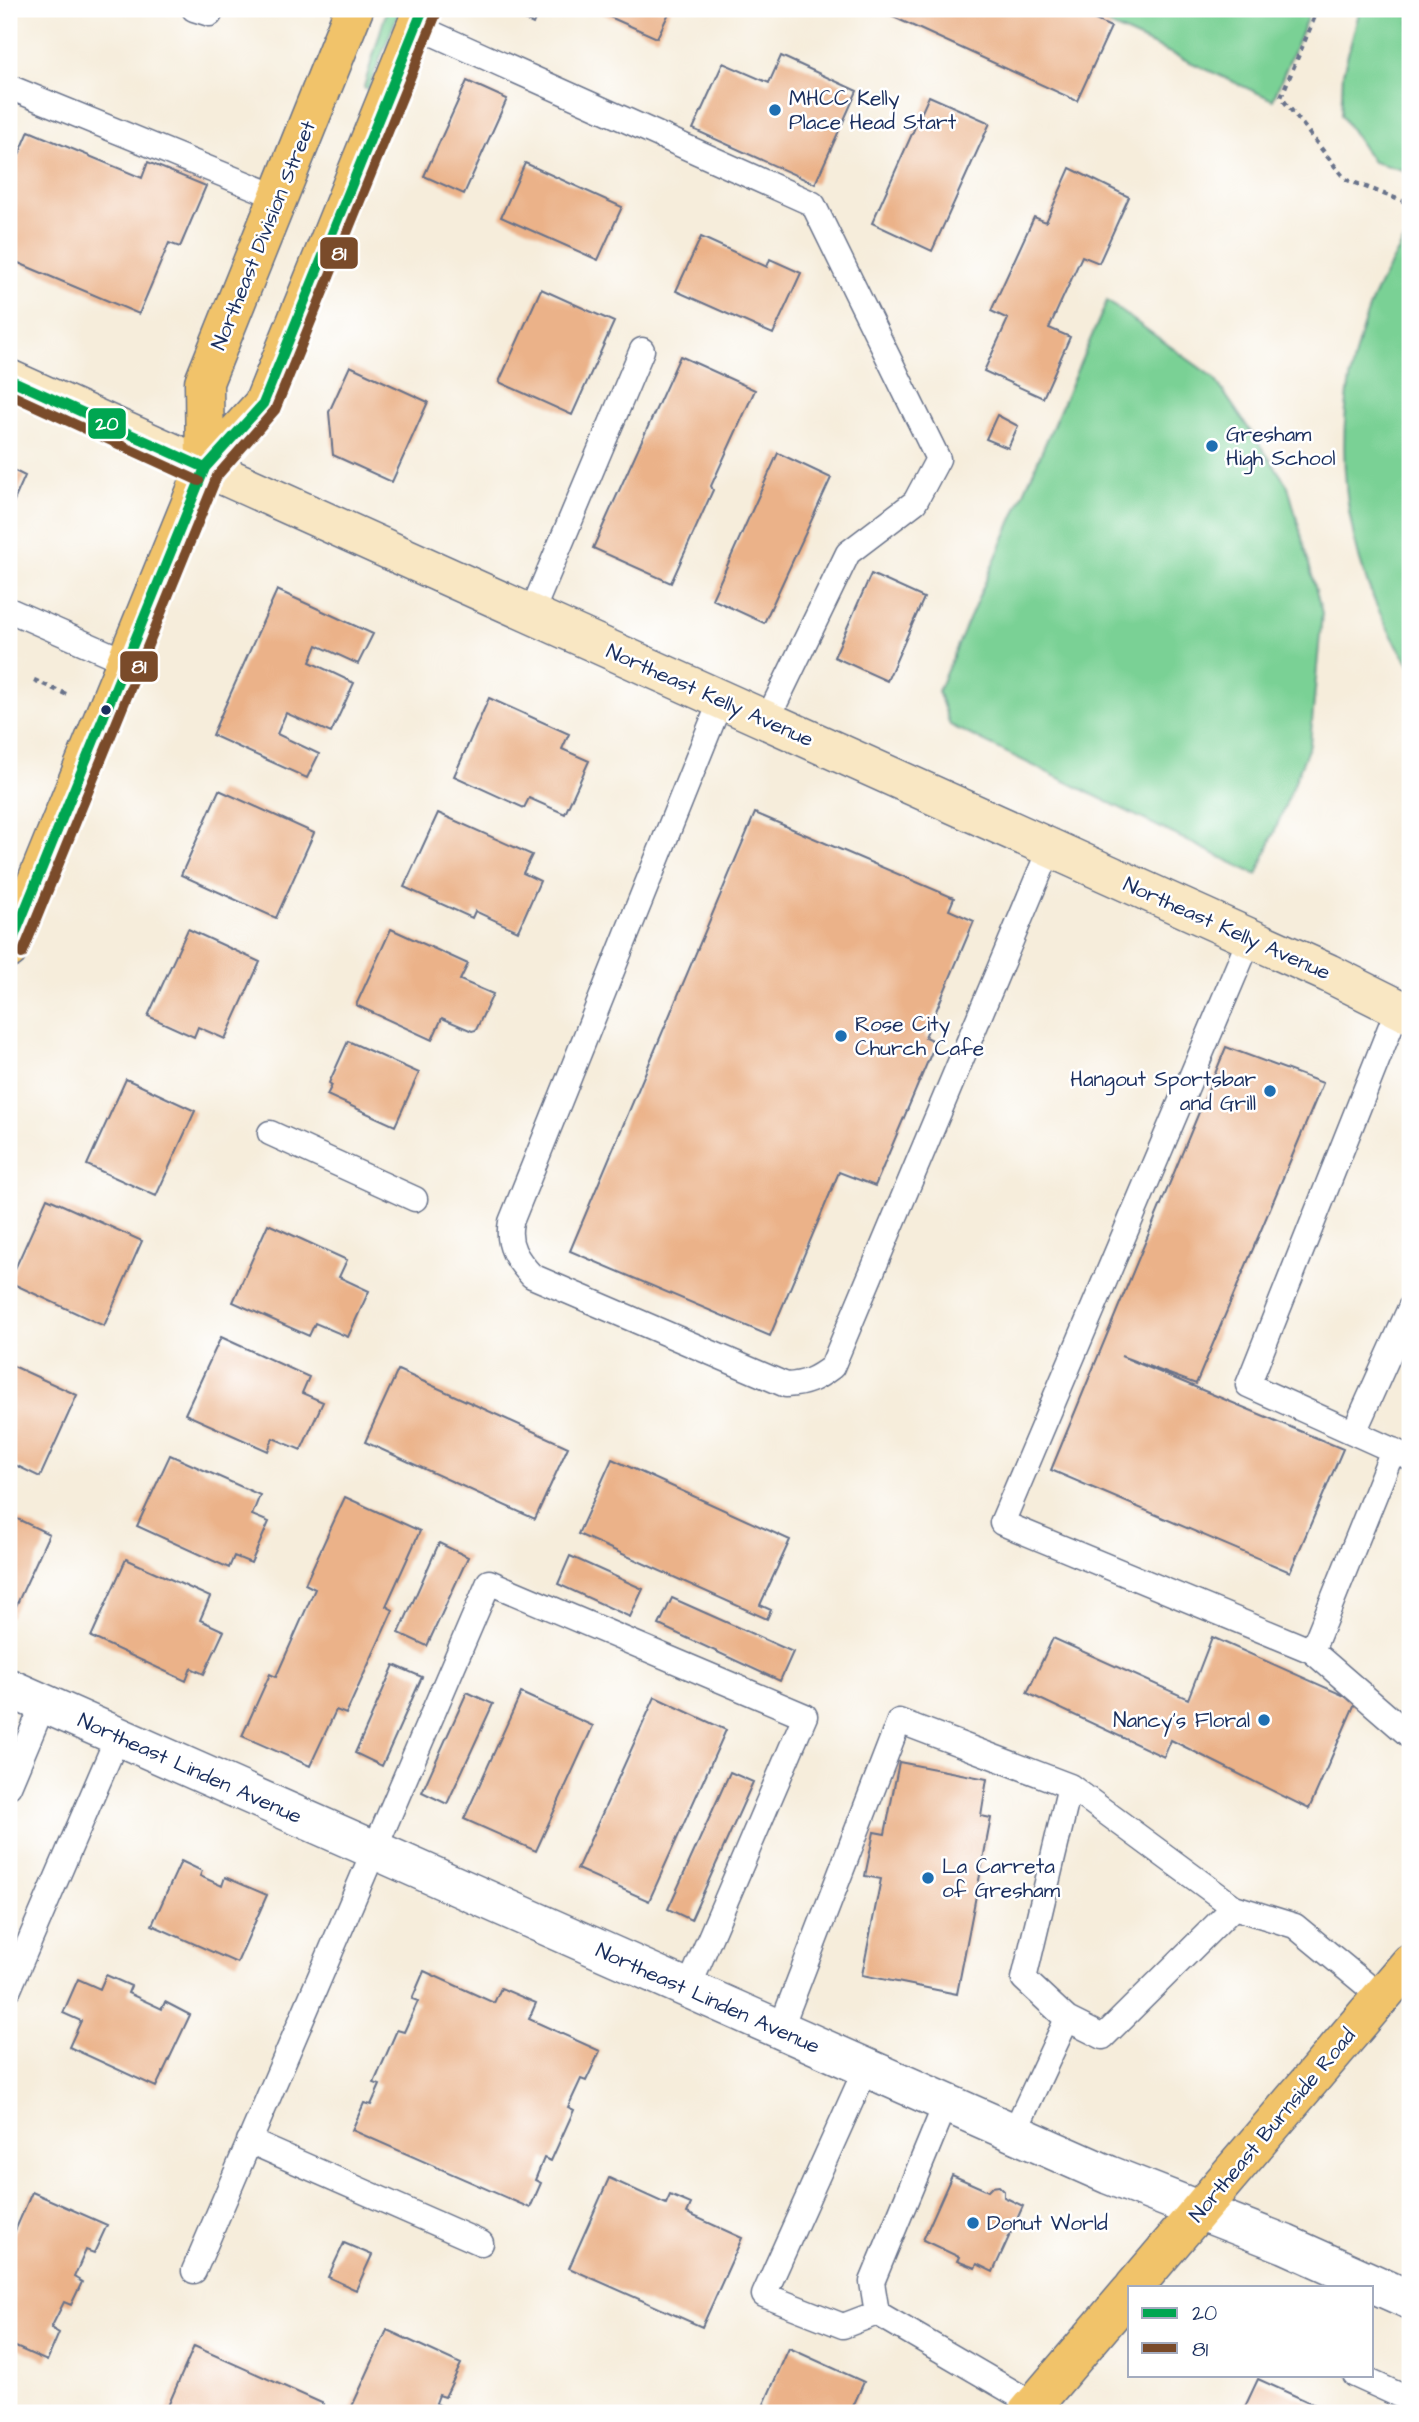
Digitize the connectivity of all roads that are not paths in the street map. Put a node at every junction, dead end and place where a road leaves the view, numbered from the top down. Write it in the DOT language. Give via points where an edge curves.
graph roads {
  1 [pos="194,9"];
  2 [pos="212,9"];
  3 [pos="354,9"];
  4 [pos="419,17"];
  5 [pos="9,87"];
  6 [pos="278,197"];
  7 [pos="642,350"];
  8 [pos="9,379"];
  9 [pos="205,468"];
  10 [pos="9,610"];
  11 [pos="531,614"];
  12 [pos="125,661"];
  13 [pos="721,700"];
  14 [pos="767,720"];
  15 [pos="1050,848"];
  16 [pos="1250,938"];
  17 [pos="9,949"];
  18 [pos="1404,1011"];
  19 [pos="270,1133"];
  20 [pos="415,1199"];
  21 [pos="1410,1308"];
  22 [pos="1354,1432"];
  23 [pos="1402,1454"];
  24 [pos="1312,1651"];
  25 [pos="9,1688"];
  26 [pos="44,1703"];
  27 [pos="1410,1735"];
  28 [pos="118,1736"];
  29 [pos="9,1786"];
  30 [pos="1070,1786"];
  31 [pos="374,1850"];
  32 [pos="1234,1907"];
  33 [pos="1410,1963"];
  34 [pos="9,1989"];
  35 [pos="688,1989"];
  36 [pos="1381,1997"];
  37 [pos="1067,2019"];
  38 [pos="780,2030"];
  39 [pos="866,2068"];
  40 [pos="946,2104"];
  41 [pos="1014,2133"];
  42 [pos="249,2141"];
  43 [pos="1200,2211"];
  44 [pos="481,2243"];
  45 [pos="194,2271"];
  46 [pos="1143,2286"];
  47 [pos="1410,2300"];
  48 [pos="1128,2304"];
  49 [pos="877,2313"];
  50 [pos="1357,2376"];
  51 [pos="1410,2400"];
  52 [pos="1037,2410"];
  1 -- 2 [label="lane" via="210,14"];
  3 -- 6 [label="main road, Northeast Division Street"];
  4 -- 9 [label="main road, Northeast Division Street" via="263,404"];
  4 -- 14 [label="lane" via="813,204 938,459 915,502 848,553"];
  5 -- 6 [label="lane"];
  6 -- 9 [label="main road, Northeast Division Street" via="204,382"];
  7 -- 11 [label="lane"];
  8 -- 9 [label="street, Northeast Kelly Avenue"];
  9 -- 11 [label="street, Northeast Kelly Avenue"];
  9 -- 12 [label="main road, Northeast Division Street"];
  10 -- 12 [label="lane"];
  11 -- 13 [label="street, Northeast Kelly Avenue"];
  12 -- 17 [label="main road, Northeast Division Street"];
  13 -- 14 [label="street, Northeast Kelly Avenue"];
  13 -- 15 [label="lane" via="511,1222 511,1245 532,1276 786,1385 817,1379 832,1367"];
  14 -- 15 [label="street, Northeast Kelly Avenue"];
  15 -- 16 [label="street, Northeast Kelly Avenue"];
  16 -- 18 [label="street, Northeast Kelly Avenue"];
  16 -- 24 [label="lane" via="1002,1523"];
  18 -- 22 [label="lane" via="1248,1385"];
  19 -- 20 [label="lane"];
  21 -- 22 [label="lane"];
  22 -- 23 [label="lane"];
  23 -- 24 [label="lane"];
  24 -- 27 [label="lane"];
  25 -- 26 [label="street, Northeast Linden Avenue"];
  26 -- 28 [label="street, Northeast Linden Avenue"];
  26 -- 29 [label="lane"];
  28 -- 31 [label="street, Northeast Linden Avenue"];
  28 -- 34 [label="lane"];
  30 -- 32 [label="lane"];
  30 -- 37 [label="lane" via="1024,1979"];
  30 -- 38 [label="lane" via="899,1721"];
  31 -- 35 [label="street, Northeast Linden Avenue"];
  31 -- 35 [label="lane" via="489,1581 805,1716"];
  31 -- 42 [label="lane"];
  32 -- 36 [label="lane" via="1295,1926"];
  32 -- 37 [label="lane" via="1103,2037"];
  33 -- 36 [label="main road, Northeast Burnside Road"];
  35 -- 38 [label="street, Northeast Linden Avenue"];
  36 -- 43 [label="main road, Northeast Burnside Road"];
  37 -- 41 [label="lane"];
  38 -- 39 [label="street, Northeast Linden Avenue"];
  39 -- 40 [label="street, Northeast Linden Avenue"];
  39 -- 49 [label="lane" via="764,2295 843,2326"];
  40 -- 41 [label="street, Northeast Linden Avenue"];
  40 -- 49 [label="lane" via="872,2282"];
  41 -- 43 [label="street, Northeast Linden Avenue"];
  42 -- 44 [label="lane"];
  42 -- 45 [label="lane"];
  43 -- 46 [label="main road, Northeast Burnside Road"];
  43 -- 47 [label="street, Northeast Linden Avenue"];
  48 -- 52 [label="main road, Northeast Burnside Road"];
  49 -- 52 [label="lane"];
  50 -- 51 [label="lane"];
}
